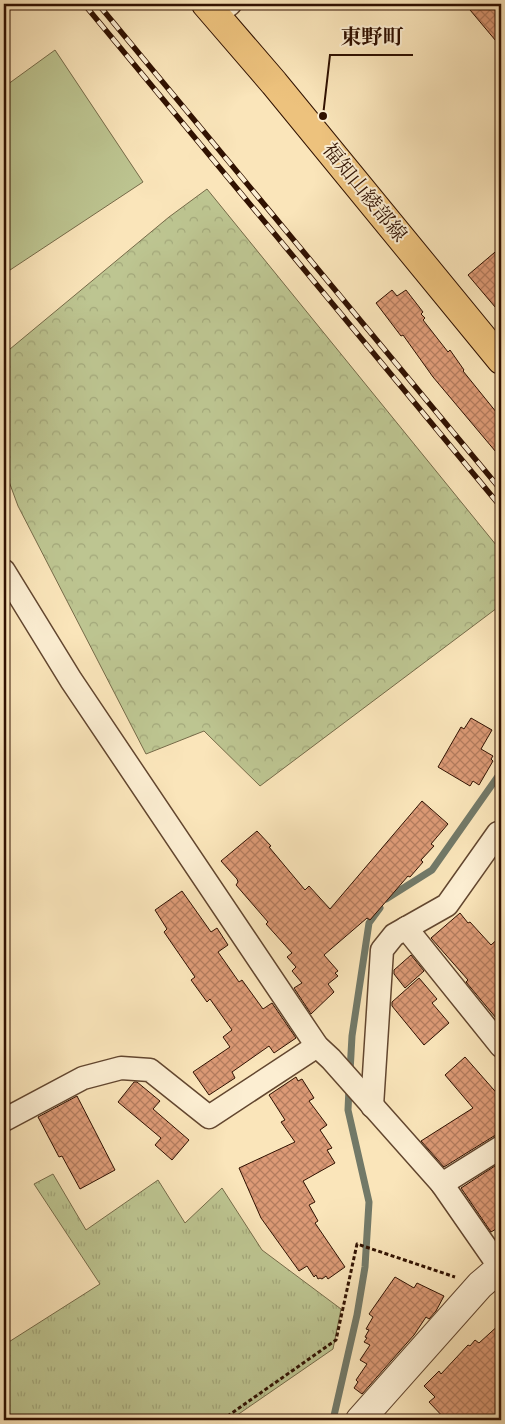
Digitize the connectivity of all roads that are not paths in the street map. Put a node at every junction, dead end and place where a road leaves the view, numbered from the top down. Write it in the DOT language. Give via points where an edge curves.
graph roads {
  1 [pos="217,8"];
  2 [pos="501,360"];
  3 [pos="4,571"];
  4 [pos="501,837"];
  5 [pos="406,928"];
  6 [pos="501,1046"];
  7 [pos="324,1052"];
  8 [pos="367,1100"];
  9 [pos="4,1120"];
  10 [pos="501,1147"];
  11 [pos="442,1184"];
  12 [pos="494,1274"];
  13 [pos="360,1420"];
  1 -- 2 [label="main road, 福知山綾部線" via="274,83"];
  3 -- 7 [label="street" via="71,680"];
  4 -- 5 [label="street" via="498,833 447,905"];
  5 -- 6 [label="street"];
  5 -- 8 [label="street" via="394,934 382,950"];
  7 -- 8 [label="street"];
  7 -- 9 [label="street" via="209,1117 150,1070 121,1068 84,1078"];
  8 -- 11 [label="street"];
  10 -- 11 [label="street"];
  11 -- 12 [label="street"];
  12 -- 13 [label="street"];
}
